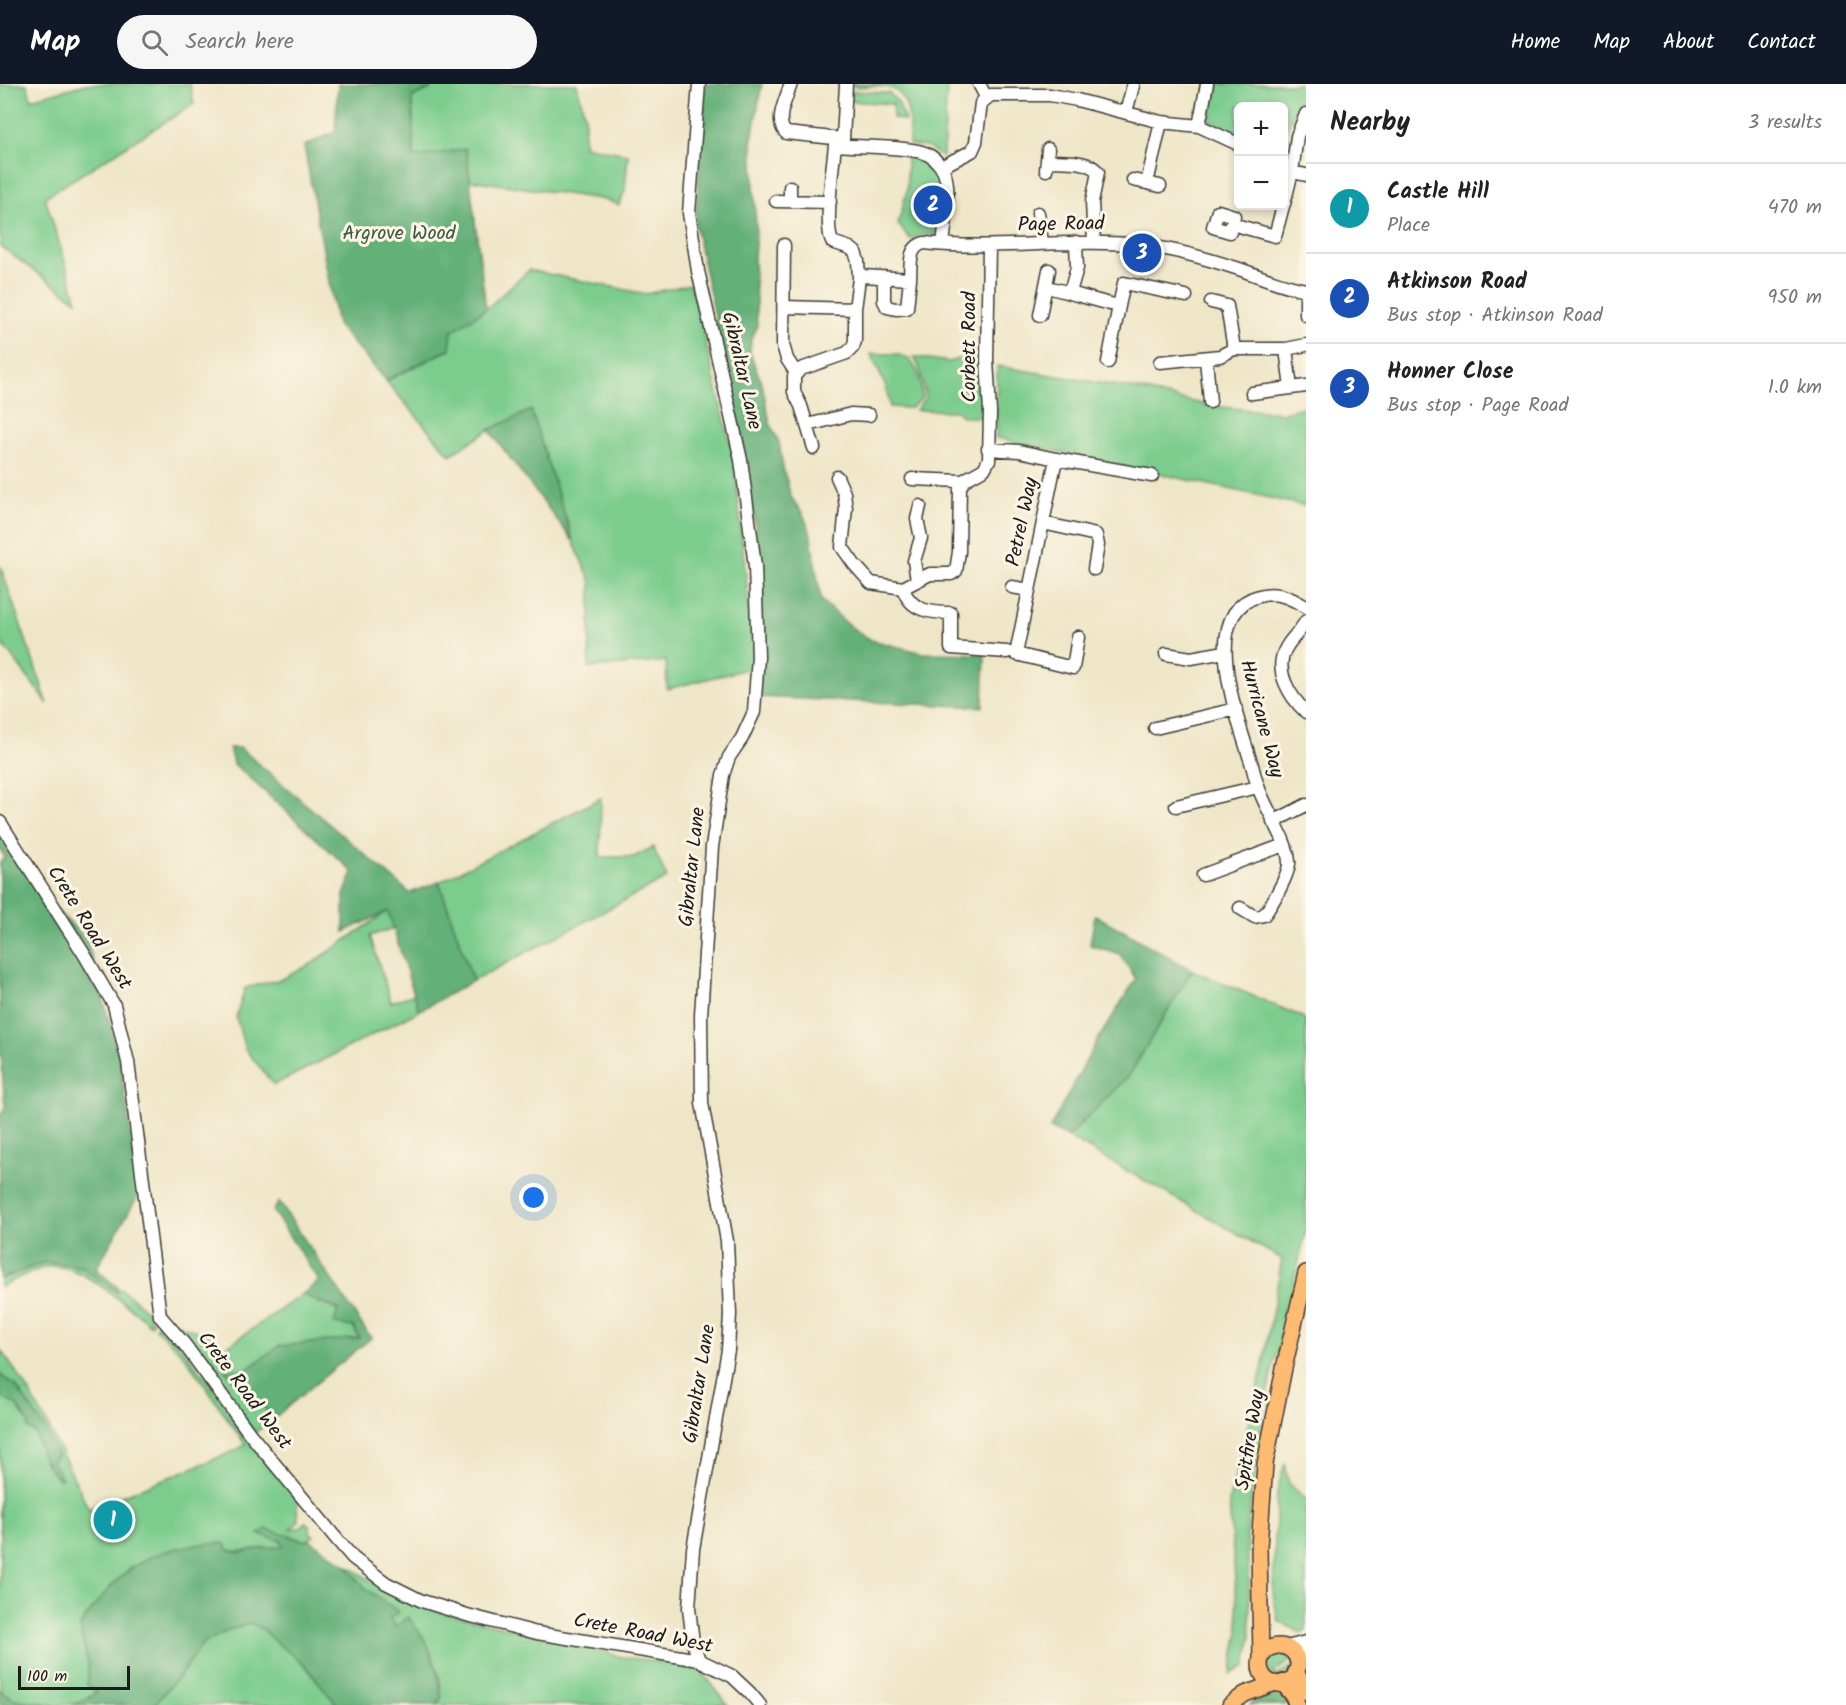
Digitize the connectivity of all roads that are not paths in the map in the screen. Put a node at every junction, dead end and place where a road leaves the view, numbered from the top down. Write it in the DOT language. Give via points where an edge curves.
graph roads {
  1 [pos="699,84"];
  2 [pos="789,84"];
  3 [pos="846,84"];
  4 [pos="979,84"];
  5 [pos="1207,84"];
  6 [pos="1134,85"];
  7 [pos="1050,89"];
  8 [pos="986,97"];
  9 [pos="1126,112"];
  10 [pos="1306,114"];
  11 [pos="1161,122"];
  12 [pos="1199,126"];
  13 [pos="839,142"];
  14 [pos="1234,142"];
  15 [pos="1047,160"];
  16 [pos="941,167"];
  17 [pos="1288,170"];
  18 [pos="1306,175"];
  19 [pos="1133,180"];
  20 [pos="1147,183"];
  21 [pos="790,186"];
  22 [pos="1160,186"];
  23 [pos="776,201"];
  24 [pos="790,201"];
  25 [pos="830,202"];
  26 [pos="1282,210"];
  27 [pos="1038,213"];
  28 [pos="1232,224"];
  29 [pos="1076,242"];
  30 [pos="1094,242"];
  31 [pos="1042,243"];
  32 [pos="943,244"];
  33 [pos="783,245"];
  34 [pos="989,246"];
  35 [pos="1049,270"];
  36 [pos="884,277"];
  37 [pos="859,278"];
  38 [pos="910,279"];
  39 [pos="1046,287"];
  40 [pos="1070,292"];
  41 [pos="1306,292"];
  42 [pos="1186,296"];
  43 [pos="1211,302"];
  44 [pos="1119,306"];
  45 [pos="784,307"];
  46 [pos="855,309"];
  47 [pos="1040,315"];
  48 [pos="1306,315"];
  49 [pos="1306,345"];
  50 [pos="1234,349"];
  51 [pos="1286,349"];
  52 [pos="1206,358"];
  53 [pos="1160,362"];
  54 [pos="1108,363"];
  55 [pos="796,373"];
  56 [pos="1306,386"];
  57 [pos="1291,388"];
  58 [pos="1252,393"];
  59 [pos="1210,402"];
  60 [pos="869,415"];
  61 [pos="808,425"];
  62 [pos="814,448"];
  63 [pos="988,448"];
  64 [pos="1056,459"];
  65 [pos="1152,476"];
  66 [pos="837,477"];
  67 [pos="912,479"];
  68 [pos="962,481"];
  69 [pos="920,506"];
  70 [pos="1043,524"];
  71 [pos="1094,569"];
  72 [pos="917,580"];
  73 [pos="1012,587"];
  74 [pos="903,588"];
  75 [pos="1029,590"];
  76 [pos="1306,607"];
  77 [pos="1306,621"];
  78 [pos="1078,637"];
  79 [pos="1007,652"];
  80 [pos="1225,652"];
  81 [pos="1166,653"];
  82 [pos="1236,709"];
  83 [pos="1306,712"];
  84 [pos="1155,728"];
  85 [pos="1258,787"];
  86 [pos="1306,805"];
  87 [pos="1176,806"];
  88 [pos="0,822"];
  89 [pos="1273,822"];
  90 [pos="1284,845"];
  91 [pos="1203,875"];
  92 [pos="1240,908"];
  93 [pos="1306,1273"];
  94 [pos="1262,1615"];
  95 [pos="1306,1642"];
  96 [pos="1284,1646"];
  97 [pos="699,1660"];
  98 [pos="1300,1661"];
  99 [pos="1261,1664"];
  100 [pos="1279,1683"];
  101 [pos="1306,1691"];
  102 [pos="1245,1694"];
  103 [pos="760,1705"];
  104 [pos="1230,1705"];
  105 [pos="1298,1705"];
  1 -- 97 [label="street, Gibraltar Lane" via="689,213 698,271 741,460 755,566 758,657 754,712 729,757 712,847 701,1015 702,1103 727,1241 730,1314 728,1350 693,1550 689,1608"];
  2 -- 13 [label="street" via="780,121 784,132"];
  3 -- 13 [label="street"];
  4 -- 8 [label="street"];
  5 -- 12 [label="street"];
  6 -- 9 [label="street"];
  7 -- 8 [label="street"];
  7 -- 9 [label="street"];
  8 -- 16 [label="street" via="981,103 972,151"];
  9 -- 11 [label="street"];
  10 -- 17 [label="street"];
  11 -- 12 [label="street"];
  11 -- 20 [label="street"];
  12 -- 14 [label="street"];
  13 -- 16 [label="street" via="924,153"];
  13 -- 25 [label="street"];
  15 -- 30 [label="street" via="1086,164 1098,172 1092,199"];
  16 -- 32 [label="street" via="947,183"];
  17 -- 18 [label="street"];
  19 -- 20 [label="street"];
  20 -- 22 [label="street"];
  21 -- 24 [label="street"];
  23 -- 24 [label="street"];
  24 -- 25 [label="street"];
  25 -- 37 [label="street" via="831,240 855,252"];
  26 -- 28 [label="street" via="1275,236"];
  27 -- 31 [label="street"];
  29 -- 30 [label="street, Page Road"];
  29 -- 31 [label="street, Page Road"];
  29 -- 40 [label="street" via="1077,268"];
  30 -- 41 [label="street, Page Road" via="1169,250"];
  31 -- 34 [label="street, Page Road"];
  32 -- 34 [label="street, Page Road"];
  32 -- 38 [label="street, Page Road" via="924,243 915,247"];
  33 -- 45 [label="street"];
  34 -- 63 [label="street, Corbett Road"];
  35 -- 39 [label="street"];
  36 -- 37 [label="street"];
  36 -- 38 [label="street"];
  36 -- 38 [label="street, Page Road" via="884,301 887,308 896,309 908,308"];
  37 -- 46 [label="street"];
  39 -- 40 [label="street"];
  39 -- 47 [label="street"];
  40 -- 44 [label="street"];
  41 -- 48 [label="street"];
  42 -- 44 [label="street" via="1124,283"];
  43 -- 50 [label="street" via="1227,306"];
  44 -- 54 [label="street"];
  45 -- 46 [label="street"];
  45 -- 55 [label="street" via="783,345"];
  46 -- 55 [label="street" via="855,341 850,351"];
  49 -- 51 [label="street"];
  50 -- 51 [label="street"];
  50 -- 52 [label="street"];
  51 -- 57 [label="street"];
  52 -- 53 [label="street"];
  52 -- 59 [label="street"];
  55 -- 61 [label="street" via="793,388"];
  56 -- 57 [label="street"];
  57 -- 58 [label="street"];
  60 -- 61 [label="street" via="851,409"];
  61 -- 62 [label="street"];
  63 -- 64 [label="street, Petrel Way"];
  63 -- 68 [label="street" via="989,460 984,469"];
  64 -- 65 [label="street"];
  64 -- 70 [label="street, Petrel Way"];
  66 -- 74 [label="street" via="846,503 844,551 871,583"];
  67 -- 68 [label="street"];
  68 -- 72 [label="street" via="956,571"];
  69 -- 72 [label="street" via="917,519 921,538 914,561"];
  70 -- 71 [label="street" via="1096,535"];
  70 -- 75 [label="street, Petrel Way"];
  72 -- 74 [label="street"];
  73 -- 75 [label="street, Petrel Way"];
  74 -- 79 [label="street" via="907,599 925,612 951,613 951,652"];
  75 -- 78 [label="street, Petrel Way" via="1016,654 1073,668"];
  76 -- 80 [label="street, Hurricane Way" via="1277,594 1250,600 1232,619"];
  77 -- 83 [label="street" via="1286,646 1281,666 1290,692"];
  80 -- 81 [label="street" via="1191,658"];
  80 -- 82 [label="street, Hurricane Way"];
  82 -- 84 [label="street"];
  82 -- 85 [label="street, Hurricane Way"];
  85 -- 87 [label="street"];
  85 -- 89 [label="street, Hurricane Way"];
  86 -- 89 [label="street"];
  88 -- 97 [label="street, Crete Road West" via="114,1005 128,1062 160,1316 316,1515 353,1558 373,1574 422,1600 537,1633"];
  89 -- 90 [label="street, Hurricane Way"];
  90 -- 91 [label="street"];
  90 -- 92 [label="street, Hurricane Way" via="1289,868 1266,914 1255,917"];
  93 -- 94 [label="main road, Spitfire Way" via="1265,1464 1259,1547"];
  94 -- 96 [label="main road, Spitfire Way" via="1269,1634"];
  94 -- 99 [label="main road, Spitfire Way"];
  95 -- 96 [label="street"];
  96 -- 98 [label="main road"];
  96 -- 99 [label="main road" via="1269,1649"];
  97 -- 103 [label="street, Crete Road West" via="732,1676"];
  98 -- 100 [label="main road" via="1288,1681"];
  98 -- 101 [label="highway"];
  99 -- 100 [label="main road" via="1266,1678"];
  99 -- 102 [label="main road" via="1258,1677"];
  100 -- 102 [label="main road"];
  100 -- 105 [label="highway" via="1293,1694"];
  102 -- 104 [label="main road"];
}
